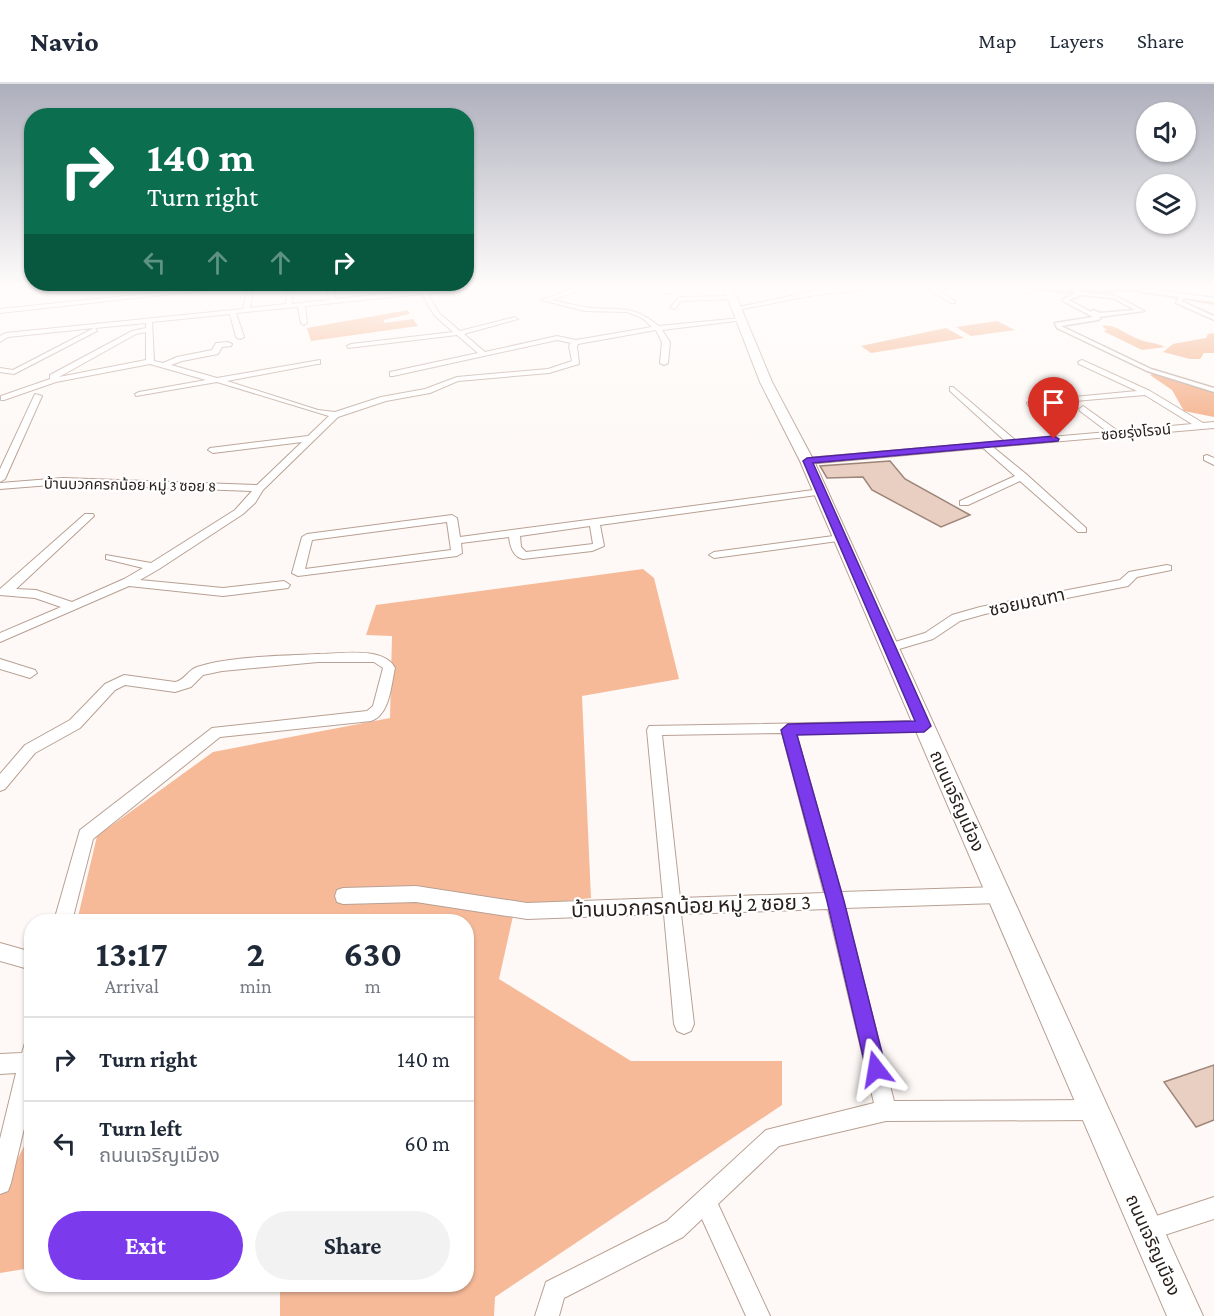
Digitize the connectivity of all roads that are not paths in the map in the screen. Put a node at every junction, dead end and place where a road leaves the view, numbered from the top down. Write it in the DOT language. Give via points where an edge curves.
graph roads {
  1 [pos="50,343"];
  2 [pos="69,343"];
  3 [pos="113,343"];
  4 [pos="149,343"];
  5 [pos="372,343"];
  6 [pos="471,343"];
  7 [pos="532,343"];
  8 [pos="575,343"];
  9 [pos="665,343"];
  10 [pos="751,343"];
  11 [pos="1094,343"];
  12 [pos="228,344"];
  13 [pos="351,346"];
  14 [pos="483,354"];
  15 [pos="150,362"];
  16 [pos="317,362"];
  17 [pos="1082,362"];
  18 [pos="663,363"];
  19 [pos="163,366"];
  20 [pos="0,370"];
  21 [pos="393,374"];
  22 [pos="57,379"];
  23 [pos="217,380"];
  24 [pos="953,389"];
  25 [pos="1214,390"];
  26 [pos="1147,393"];
  27 [pos="139,394"];
  28 [pos="38,396"];
  29 [pos="4,398"];
  30 [pos="1031,403"];
  31 [pos="1083,409"];
  32 [pos="335,415"];
  33 [pos="1214,425"];
  34 [pos="1201,426"];
  35 [pos="1117,434"];
  36 [pos="312,438"];
  37 [pos="1013,443"];
  38 [pos="985,445"];
  39 [pos="213,450"];
  40 [pos="807,461"];
  41 [pos="1023,476"];
  42 [pos="0,479"];
  43 [pos="0,486"];
  44 [pos="260,488"];
  45 [pos="821,492"];
  46 [pos="964,503"];
  47 [pos="89,516"];
  48 [pos="594,521"];
  49 [pos="1082,530"];
  50 [pos="514,532"];
  51 [pos="841,538"];
  52 [pos="455,541"];
  53 [pos="714,555"];
  54 [pos="110,557"];
  55 [pos="155,567"];
  56 [pos="1167,568"];
  57 [pos="128,582"];
  58 [pos="284,585"];
  59 [pos="3,592"];
  60 [pos="72,606"];
  61 [pos="0,638"];
  62 [pos="889,648"];
  63 [pos="0,664"];
  64 [pos="30,673"];
  65 [pos="924,726"];
  66 [pos="788,730"];
  67 [pos="0,785"];
  68 [pos="343,896"];
  69 [pos="998,896"];
  70 [pos="835,901"];
  71 [pos="672,905"];
  72 [pos="65,914"];
  73 [pos="0,952"];
  74 [pos="24,959"];
  75 [pos="684,1024"];
  76 [pos="24,1058"];
  77 [pos="0,1064"];
  78 [pos="24,1081"];
  79 [pos="1095,1110"];
  80 [pos="886,1111"];
  81 [pos="0,1183"];
  82 [pos="705,1200"];
  83 [pos="1214,1208"];
  84 [pos="1146,1230"];
  85 [pos="547,1316"];
  86 [pos="758,1316"];
  87 [pos="1185,1316"];
  1 -- 20 [label="street"];
  2 -- 20 [label="street" via="14,372"];
  3 -- 22 [label="street" via="53,377"];
  4 -- 15 [label="street"];
  5 -- 13 [label="street"];
  6 -- 14 [label="street"];
  7 -- 14 [label="street"];
  8 -- 32 [label="street" via="576,362 570,365 549,371 474,376"];
  9 -- 18 [label="street"];
  10 -- 40 [label="main road, ถนนเจริญเมือง"];
  11 -- 25 [label="street" via="1149,370"];
  12 -- 19 [label="street" via="219,345 215,352"];
  14 -- 21 [label="street"];
  15 -- 19 [label="street"];
  15 -- 22 [label="street"];
  16 -- 23 [label="street"];
  17 -- 26 [label="street"];
  19 -- 23 [label="street"];
  22 -- 29 [label="street"];
  23 -- 27 [label="street"];
  23 -- 32 [label="street"];
  24 -- 37 [label="street"];
  26 -- 30 [label="street"];
  26 -- 34 [label="street"];
  28 -- 42 [label="street"];
  31 -- 35 [label="street"];
  32 -- 36 [label="street"];
  33 -- 34 [label="street, ซอยรุ่งโรจน์"];
  34 -- 35 [label="street, ซอยรุ่งโรจน์"];
  35 -- 37 [label="street, ซอยรุ่งโรจน์"];
  36 -- 39 [label="street"];
  36 -- 44 [label="street"];
  37 -- 38 [label="street, ซอยรุ่งโรจน์"];
  38 -- 40 [label="street, ซอยรุ่งโรจน์"];
  38 -- 41 [label="street" via="1008,468"];
  40 -- 45 [label="main road, ถนนเจริญเมือง"];
  41 -- 46 [label="street"];
  41 -- 49 [label="street"];
  43 -- 44 [label="street, บ้านบวกครกน้อย หมู่ 3 ซอย 8" via="63,481"];
  44 -- 55 [label="street" via="239,512"];
  45 -- 48 [label="street"];
  45 -- 51 [label="main road, ถนนเจริญเมือง"];
  47 -- 59 [label="street"];
  48 -- 50 [label="street"];
  48 -- 50 [label="street" via="600,542 592,548 523,556 516,548"];
  50 -- 52 [label="street"];
  51 -- 53 [label="street"];
  51 -- 62 [label="main road, ถนนเจริญเมือง"];
  52 -- 52 [label="street" via="452,518 307,537 298,573 457,553"];
  54 -- 55 [label="street"];
  55 -- 57 [label="street"];
  56 -- 62 [label="street, ซอยมณฑา" via="1133,574 1124,583 1037,598 956,618 929,636"];
  57 -- 58 [label="street" via="223,592"];
  57 -- 60 [label="street"];
  59 -- 60 [label="street" via="36,594"];
  60 -- 61 [label="street"];
  62 -- 65 [label="main road, ถนนเจริญเมือง"];
  63 -- 64 [label="street"];
  65 -- 66 [label="street"];
  65 -- 69 [label="main road, ถนนเจริญเมือง"];
  66 -- 70 [label="street"];
  66 -- 71 [label="street" via="654,730"];
  67 -- 72 [label="street" via="30,749 75,724 110,687 124,680 176,687 204,669 318,658 380,659 388,668 379,708 371,716 217,732 86,835"];
  68 -- 71 [label="street, บ้านบวกครกน้อย หมู่ 2 ซอย 3" via="416,894 527,911"];
  69 -- 70 [label="street, บ้านบวกครกน้อย หมู่ 2 ซอย 3"];
  69 -- 79 [label="main road, ถนนเจริญเมือง"];
  70 -- 71 [label="street, บ้านบวกครกน้อย หมู่ 2 ซอย 3"];
  70 -- 80 [label="street"];
  71 -- 75 [label="street"];
  73 -- 74 [label="street"];
  76 -- 77 [label="street"];
  78 -- 81 [label="street"];
  79 -- 80 [label="street"];
  79 -- 84 [label="main road, ถนนเจริญเมือง"];
  80 -- 82 [label="street" via="773,1137"];
  82 -- 85 [label="street" via="675,1229 554,1290"];
  82 -- 86 [label="street"];
  83 -- 84 [label="street"];
  84 -- 87 [label="main road, ถนนเจริญเมือง"];
}
